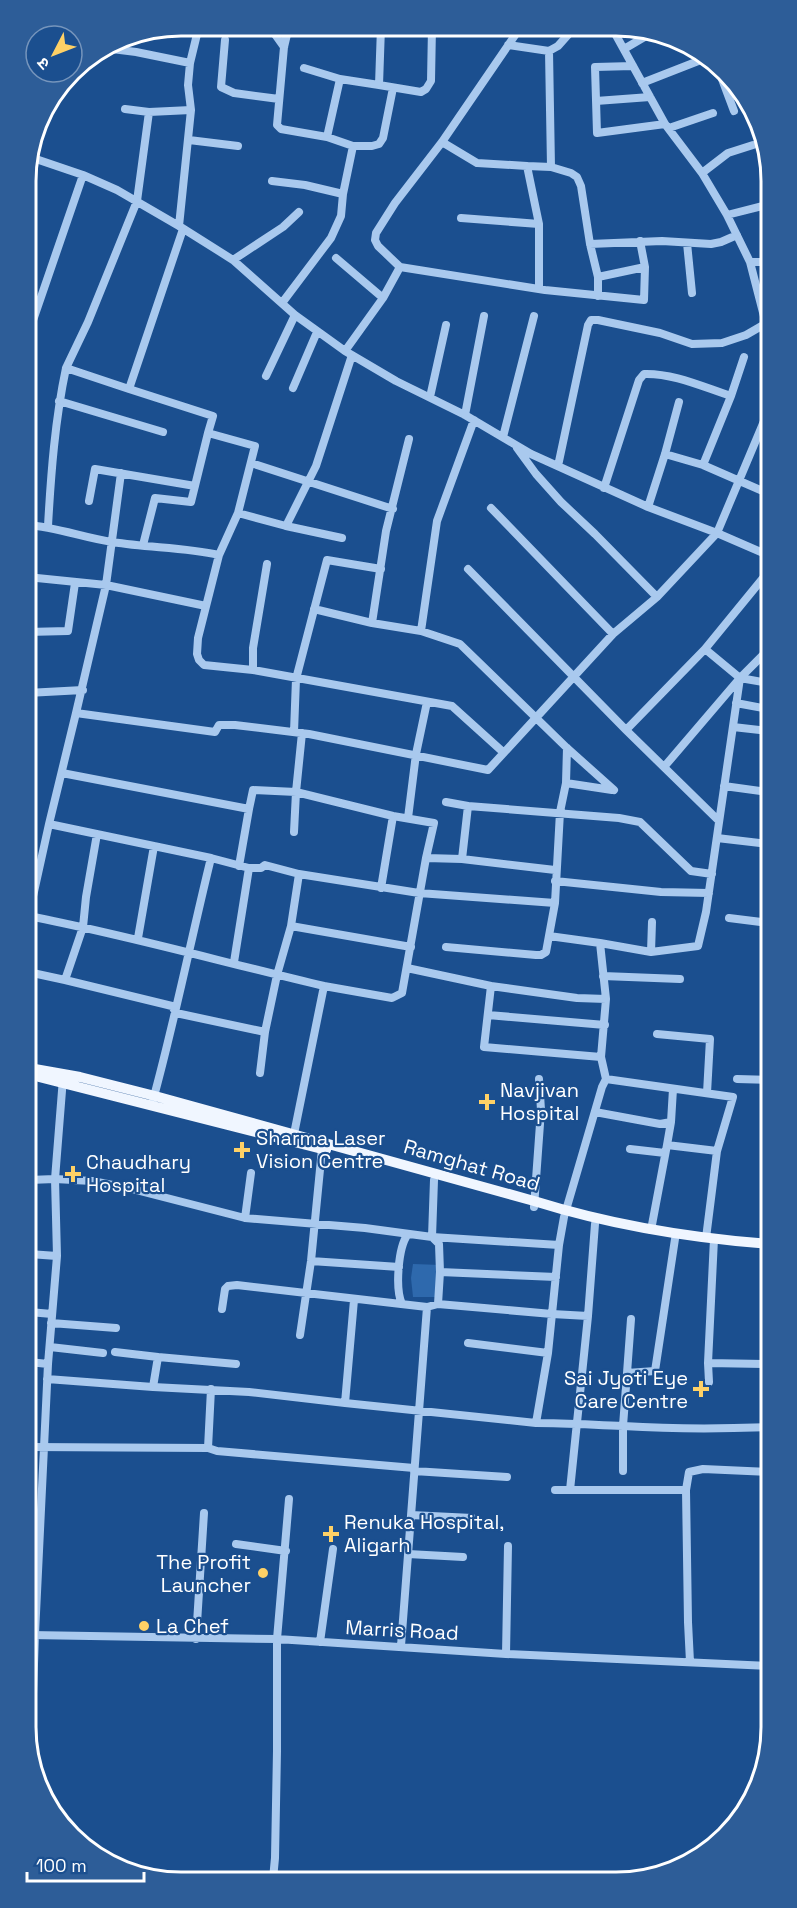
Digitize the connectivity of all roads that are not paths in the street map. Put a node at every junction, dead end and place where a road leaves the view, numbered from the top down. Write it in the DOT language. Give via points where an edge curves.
graph roads {
  1 [pos="196,36"];
  2 [pos="276,36"];
  3 [pos="287,36"];
  4 [pos="381,36"];
  5 [pos="432,36"];
  6 [pos="514,36"];
  7 [pos="567,36"];
  8 [pos="617,36"];
  9 [pos="642,39"];
  10 [pos="225,40"];
  11 [pos="508,45"];
  12 [pos="284,47"];
  13 [pos="624,49"];
  14 [pos="119,50"];
  15 [pos="549,51"];
  16 [pos="698,61"];
  17 [pos="190,63"];
  18 [pos="633,66"];
  19 [pos="304,68"];
  20 [pos="340,79"];
  21 [pos="642,83"];
  22 [pos="724,84"];
  23 [pos="379,85"];
  24 [pos="393,88"];
  25 [pos="650,97"];
  26 [pos="279,99"];
  27 [pos="596,101"];
  28 [pos="125,109"];
  29 [pos="191,110"];
  30 [pos="734,111"];
  31 [pos="148,112"];
  32 [pos="713,112"];
  33 [pos="667,126"];
  34 [pos="327,137"];
  35 [pos="189,140"];
  36 [pos="442,142"];
  37 [pos="753,145"];
  38 [pos="238,146"];
  39 [pos="353,146"];
  40 [pos="38,160"];
  41 [pos="527,166"];
  42 [pos="550,167"];
  43 [pos="702,173"];
  44 [pos="83,175"];
  45 [pos="272,181"];
  46 [pos="343,194"];
  47 [pos="136,201"];
  48 [pos="761,206"];
  49 [pos="299,212"];
  50 [pos="727,215"];
  51 [pos="461,218"];
  52 [pos="539,224"];
  53 [pos="181,228"];
  54 [pos="737,236"];
  55 [pos="640,241"];
  56 [pos="590,243"];
  57 [pos="687,243"];
  58 [pos="336,258"];
  59 [pos="233,260"];
  60 [pos="750,262"];
  61 [pos="761,262"];
  62 [pos="400,267"];
  63 [pos="645,267"];
  64 [pos="598,277"];
  65 [pos="539,289"];
  66 [pos="692,293"];
  67 [pos="598,296"];
  68 [pos="383,298"];
  69 [pos="282,303"];
  70 [pos="761,306"];
  71 [pos="36,312"];
  72 [pos="295,315"];
  73 [pos="484,316"];
  74 [pos="534,316"];
  75 [pos="446,325"];
  76 [pos="761,328"];
  77 [pos="317,332"];
  78 [pos="349,353"];
  79 [pos="744,357"];
  80 [pos="66,368"];
  81 [pos="266,376"];
  82 [pos="293,388"];
  83 [pos="129,389"];
  84 [pos="731,396"];
  85 [pos="430,397"];
  86 [pos="59,401"];
  87 [pos="679,402"];
  88 [pos="465,415"];
  89 [pos="474,420"];
  90 [pos="761,429"];
  91 [pos="163,432"];
  92 [pos="208,433"];
  93 [pos="503,437"];
  94 [pos="409,440"];
  95 [pos="513,443"];
  96 [pos="665,454"];
  97 [pos="251,463"];
  98 [pos="703,465"];
  99 [pos="558,466"];
  100 [pos="121,473"];
  101 [pos="740,482"];
  102 [pos="308,483"];
  103 [pos="195,486"];
  104 [pos="604,488"];
  105 [pos="761,491"];
  106 [pos="89,501"];
  107 [pos="648,507"];
  108 [pos="490,508"];
  109 [pos="393,509"];
  110 [pos="238,513"];
  111 [pos="36,525"];
  112 [pos="48,526"];
  113 [pos="286,526"];
  114 [pos="717,533"];
  115 [pos="342,538"];
  116 [pos="112,542"];
  117 [pos="143,545"];
  118 [pos="761,552"];
  119 [pos="219,555"];
  120 [pos="267,564"];
  121 [pos="381,569"];
  122 [pos="468,569"];
  123 [pos="36,578"];
  124 [pos="761,581"];
  125 [pos="75,582"];
  126 [pos="106,585"];
  127 [pos="657,597"];
  128 [pos="206,606"];
  129 [pos="314,609"];
  130 [pos="372,623"];
  131 [pos="421,631"];
  132 [pos="36,632"];
  133 [pos="613,634"];
  134 [pos="705,649"];
  135 [pos="761,657"];
  136 [pos="253,670"];
  137 [pos="574,676"];
  138 [pos="740,678"];
  139 [pos="296,679"];
  140 [pos="761,682"];
  141 [pos="83,690"];
  142 [pos="36,693"];
  143 [pos="427,702"];
  144 [pos="736,703"];
  145 [pos="761,708"];
  146 [pos="76,712"];
  147 [pos="536,718"];
  148 [pos="733,726"];
  149 [pos="626,730"];
  150 [pos="761,730"];
  151 [pos="298,733"];
  152 [pos="567,748"];
  153 [pos="503,752"];
  154 [pos="416,754"];
  155 [pos="664,767"];
  156 [pos="62,773"];
  157 [pos="566,783"];
  158 [pos="724,786"];
  159 [pos="761,791"];
  160 [pos="296,792"];
  161 [pos="446,802"];
  162 [pos="468,806"];
  163 [pos="249,809"];
  164 [pos="560,812"];
  165 [pos="393,816"];
  166 [pos="408,818"];
  167 [pos="719,821"];
  168 [pos="49,824"];
  169 [pos="294,832"];
  170 [pos="97,834"];
  171 [pos="717,838"];
  172 [pos="761,843"];
  173 [pos="154,846"];
  174 [pos="211,858"];
  175 [pos="426,858"];
  176 [pos="462,859"];
  177 [pos="239,866"];
  178 [pos="249,868"];
  179 [pos="555,870"];
  180 [pos="299,874"];
  181 [pos="712,874"];
  182 [pos="555,881"];
  183 [pos="36,882"];
  184 [pos="381,888"];
  185 [pos="419,893"];
  186 [pos="709,893"];
  187 [pos="555,903"];
  188 [pos="729,918"];
  189 [pos="36,919"];
  190 [pos="652,922"];
  191 [pos="761,922"];
  192 [pos="291,926"];
  193 [pos="83,927"];
  194 [pos="549,936"];
  195 [pos="138,938"];
  196 [pos="600,943"];
  197 [pos="411,947"];
  198 [pos="446,947"];
  199 [pos="651,952"];
  200 [pos="188,953"];
  201 [pos="234,962"];
  202 [pos="407,968"];
  203 [pos="36,974"];
  204 [pos="277,975"];
  205 [pos="603,976"];
  206 [pos="680,979"];
  207 [pos="65,980"];
  208 [pos="324,986"];
  209 [pos="491,986"];
  210 [pos="606,999"];
  211 [pos="176,1013"];
  212 [pos="488,1015"];
  213 [pos="605,1025"];
  214 [pos="265,1032"];
  215 [pos="657,1034"];
  216 [pos="602,1057"];
  217 [pos="36,1070"];
  218 [pos="260,1073"];
  219 [pos="36,1075"];
  220 [pos="63,1078"];
  221 [pos="539,1079"];
  222 [pos="606,1079"];
  223 [pos="737,1079"];
  224 [pos="761,1080"];
  225 [pos="673,1089"];
  226 [pos="707,1093"];
  227 [pos="153,1100"];
  228 [pos="595,1112"];
  229 [pos="671,1122"];
  230 [pos="294,1134"];
  231 [pos="322,1149"];
  232 [pos="630,1149"];
  233 [pos="666,1149"];
  234 [pos="717,1151"];
  235 [pos="251,1173"];
  236 [pos="55,1179"];
  237 [pos="36,1180"];
  238 [pos="434,1180"];
  239 [pos="534,1204"];
  240 [pos="566,1214"];
  241 [pos="245,1218"];
  242 [pos="595,1224"];
  243 [pos="315,1225"];
  244 [pos="651,1230"];
  245 [pos="408,1234"];
  246 [pos="432,1237"];
  247 [pos="675,1239"];
  248 [pos="711,1240"];
  249 [pos="761,1243"];
  250 [pos="559,1245"];
  251 [pos="761,1248"];
  252 [pos="36,1254"];
  253 [pos="57,1256"];
  254 [pos="311,1261"];
  255 [pos="399,1267"];
  256 [pos="440,1272"];
  257 [pos="556,1276"];
  258 [pos="307,1292"];
  259 [pos="354,1300"];
  260 [pos="402,1304"];
  261 [pos="438,1304"];
  262 [pos="427,1307"];
  263 [pos="222,1309"];
  264 [pos="36,1313"];
  265 [pos="51,1314"];
  266 [pos="552,1314"];
  267 [pos="588,1316"];
  268 [pos="631,1319"];
  269 [pos="51,1323"];
  270 [pos="116,1328"];
  271 [pos="300,1335"];
  272 [pos="468,1343"];
  273 [pos="50,1347"];
  274 [pos="115,1352"];
  275 [pos="103,1353"];
  276 [pos="548,1353"];
  277 [pos="158,1357"];
  278 [pos="36,1363"];
  279 [pos="708,1363"];
  280 [pos="48,1364"];
  281 [pos="236,1364"];
  282 [pos="761,1364"];
  283 [pos="627,1373"];
  284 [pos="47,1379"];
  285 [pos="709,1382"];
  286 [pos="153,1387"];
  287 [pos="211,1389"];
  288 [pos="345,1403"];
  289 [pos="418,1411"];
  290 [pos="577,1422"];
  291 [pos="536,1423"];
  292 [pos="623,1426"];
  293 [pos="761,1427"];
  294 [pos="36,1447"];
  295 [pos="45,1447"];
  296 [pos="208,1448"];
  297 [pos="414,1469"];
  298 [pos="623,1471"];
  299 [pos="761,1472"];
  300 [pos="507,1477"];
  301 [pos="555,1490"];
  302 [pos="570,1490"];
  303 [pos="687,1490"];
  304 [pos="289,1499"];
  305 [pos="204,1513"];
  306 [pos="411,1515"];
  307 [pos="472,1518"];
  308 [pos="236,1544"];
  309 [pos="508,1546"];
  310 [pos="333,1549"];
  311 [pos="286,1551"];
  312 [pos="408,1554"];
  313 [pos="463,1557"];
  314 [pos="36,1576"];
  315 [pos="36,1634"];
  316 [pos="196,1639"];
  317 [pos="277,1639"];
  318 [pos="320,1642"];
  319 [pos="400,1646"];
  320 [pos="506,1654"];
  321 [pos="690,1662"];
  322 [pos="761,1666"];
  323 [pos="274,1872"];
  1 -- 17 [label="street"];
  2 -- 12 [label="street"];
  3 -- 12 [label="street"];
  4 -- 23 [label="street"];
  5 -- 24 [label="street" via="431,81 426,89 421,92"];
  6 -- 11 [label="street"];
  7 -- 15 [label="street"];
  8 -- 13 [label="street"];
  9 -- 13 [label="street"];
  10 -- 26 [label="street" via="221,87 234,93"];
  11 -- 15 [label="street"];
  11 -- 36 [label="street"];
  12 -- 26 [label="street"];
  13 -- 18 [label="street"];
  14 -- 17 [label="street"];
  15 -- 42 [label="street"];
  16 -- 21 [label="street"];
  17 -- 29 [label="street"];
  18 -- 21 [label="street"];
  18 -- 27 [label="street" via="595,68"];
  19 -- 20 [label="street"];
  20 -- 23 [label="street"];
  20 -- 34 [label="street"];
  21 -- 25 [label="street"];
  22 -- 30 [label="street"];
  23 -- 24 [label="street"];
  24 -- 39 [label="street" via="379,144"];
  25 -- 27 [label="street"];
  25 -- 33 [label="street"];
  26 -- 34 [label="street" via="277,125 281,129"];
  27 -- 33 [label="street" via="597,133"];
  28 -- 31 [label="street"];
  29 -- 31 [label="street"];
  29 -- 35 [label="street"];
  31 -- 47 [label="street"];
  32 -- 33 [label="street"];
  33 -- 43 [label="street"];
  34 -- 39 [label="street"];
  35 -- 38 [label="street"];
  35 -- 53 [label="street"];
  36 -- 41 [label="street" via="477,164"];
  36 -- 62 [label="street" via="394,203 376,233 378,246"];
  37 -- 43 [label="street" via="728,153"];
  39 -- 46 [label="street"];
  40 -- 44 [label="street"];
  41 -- 42 [label="street"];
  41 -- 52 [label="street"];
  42 -- 56 [label="street" via="577,177"];
  43 -- 50 [label="street"];
  44 -- 47 [label="street"];
  44 -- 71 [label="street"];
  45 -- 46 [label="street"];
  46 -- 69 [label="street" via="341,216 331,238"];
  47 -- 53 [label="street"];
  47 -- 80 [label="street"];
  48 -- 50 [label="street"];
  49 -- 59 [label="street"];
  50 -- 54 [label="street"];
  51 -- 52 [label="street"];
  52 -- 65 [label="street"];
  53 -- 59 [label="street"];
  53 -- 83 [label="street"];
  54 -- 57 [label="street" via="721,242"];
  54 -- 60 [label="street"];
  55 -- 56 [label="street"];
  55 -- 57 [label="street"];
  55 -- 63 [label="street"];
  56 -- 64 [label="street"];
  57 -- 66 [label="street"];
  58 -- 68 [label="street"];
  59 -- 69 [label="street"];
  60 -- 61 [label="street"];
  60 -- 70 [label="street"];
  62 -- 65 [label="street"];
  62 -- 68 [label="street"];
  63 -- 64 [label="street"];
  63 -- 67 [label="street" via="644,300"];
  64 -- 67 [label="street"];
  65 -- 67 [label="street"];
  68 -- 78 [label="street"];
  69 -- 72 [label="street"];
  72 -- 77 [label="street"];
  72 -- 81 [label="street"];
  73 -- 88 [label="street"];
  74 -- 93 [label="street"];
  75 -- 85 [label="street"];
  76 -- 99 [label="street" via="722,343 692,344 660,333 591,320"];
  77 -- 78 [label="street"];
  77 -- 82 [label="street"];
  78 -- 85 [label="street"];
  78 -- 102 [label="street"];
  79 -- 84 [label="street"];
  80 -- 83 [label="street"];
  80 -- 86 [label="street"];
  83 -- 92 [label="street" via="213,416"];
  84 -- 98 [label="street"];
  84 -- 104 [label="street" via="677,379 644,374"];
  85 -- 88 [label="street"];
  86 -- 91 [label="street"];
  86 -- 112 [label="street"];
  87 -- 96 [label="street"];
  88 -- 89 [label="street"];
  89 -- 93 [label="street"];
  89 -- 131 [label="street" via="438,521"];
  90 -- 101 [label="street"];
  92 -- 97 [label="street" via="255,446"];
  92 -- 103 [label="street"];
  93 -- 95 [label="street"];
  94 -- 109 [label="street"];
  95 -- 99 [label="street"];
  95 -- 127 [label="street" via="561,502"];
  96 -- 98 [label="street"];
  96 -- 107 [label="street"];
  97 -- 102 [label="street"];
  97 -- 110 [label="street"];
  98 -- 101 [label="street"];
  99 -- 104 [label="street"];
  100 -- 103 [label="street"];
  100 -- 106 [label="street" via="95,469"];
  100 -- 116 [label="street"];
  101 -- 105 [label="street"];
  101 -- 114 [label="street"];
  102 -- 109 [label="street"];
  102 -- 113 [label="street"];
  103 -- 117 [label="street" via="191,502 155,498"];
  104 -- 107 [label="street"];
  107 -- 114 [label="street"];
  108 -- 133 [label="street"];
  109 -- 121 [label="street"];
  110 -- 113 [label="street"];
  110 -- 119 [label="street"];
  111 -- 112 [label="street"];
  112 -- 116 [label="street"];
  113 -- 115 [label="street"];
  114 -- 118 [label="street"];
  114 -- 127 [label="street"];
  116 -- 117 [label="street"];
  116 -- 126 [label="street"];
  117 -- 119 [label="street"];
  119 -- 128 [label="street"];
  120 -- 136 [label="street"];
  121 -- 129 [label="street" via="327,560"];
  121 -- 130 [label="street"];
  122 -- 137 [label="street"];
  123 -- 125 [label="street"];
  124 -- 134 [label="street"];
  125 -- 126 [label="street"];
  125 -- 132 [label="street" via="68,631"];
  126 -- 128 [label="street"];
  126 -- 141 [label="street"];
  127 -- 133 [label="street"];
  128 -- 136 [label="street" via="198,638 199,660 204,665"];
  129 -- 130 [label="street"];
  129 -- 139 [label="street"];
  130 -- 131 [label="street"];
  131 -- 147 [label="street" via="460,644"];
  133 -- 137 [label="street"];
  134 -- 138 [label="street"];
  134 -- 149 [label="street"];
  135 -- 138 [label="street"];
  136 -- 139 [label="street"];
  137 -- 147 [label="street"];
  137 -- 149 [label="street"];
  138 -- 140 [label="street"];
  138 -- 144 [label="street"];
  138 -- 155 [label="street"];
  139 -- 143 [label="street"];
  139 -- 151 [label="street"];
  141 -- 142 [label="street"];
  141 -- 146 [label="street"];
  143 -- 153 [label="street" via="452,706"];
  143 -- 154 [label="street"];
  144 -- 145 [label="street"];
  144 -- 148 [label="street"];
  146 -- 151 [label="street" via="215,732 219,725 235,725"];
  146 -- 156 [label="street"];
  147 -- 152 [label="street"];
  147 -- 153 [label="street"];
  148 -- 150 [label="street"];
  148 -- 158 [label="street"];
  149 -- 155 [label="street"];
  151 -- 154 [label="street"];
  151 -- 160 [label="street"];
  152 -- 157 [label="street"];
  152 -- 157 [label="street" via="614,790"];
  153 -- 154 [label="street" via="488,770"];
  154 -- 166 [label="street"];
  155 -- 167 [label="street"];
  156 -- 163 [label="street"];
  156 -- 168 [label="street"];
  157 -- 164 [label="street"];
  158 -- 159 [label="street"];
  158 -- 167 [label="street"];
  160 -- 163 [label="street" via="254,790"];
  160 -- 165 [label="street"];
  160 -- 169 [label="street"];
  161 -- 162 [label="street"];
  162 -- 164 [label="street"];
  162 -- 176 [label="street"];
  163 -- 177 [label="street"];
  164 -- 179 [label="street"];
  164 -- 181 [label="street" via="640,822 691,871"];
  165 -- 166 [label="street"];
  165 -- 184 [label="street"];
  166 -- 175 [label="street" via="434,823"];
  167 -- 171 [label="street"];
  168 -- 170 [label="street"];
  168 -- 183 [label="street"];
  170 -- 173 [label="street"];
  170 -- 193 [label="street"];
  171 -- 172 [label="street"];
  171 -- 181 [label="street"];
  173 -- 174 [label="street"];
  173 -- 195 [label="street"];
  174 -- 177 [label="street"];
  174 -- 200 [label="street"];
  175 -- 176 [label="street"];
  175 -- 185 [label="street"];
  176 -- 179 [label="street"];
  177 -- 178 [label="street"];
  178 -- 180 [label="street" via="265,865"];
  178 -- 201 [label="street"];
  179 -- 182 [label="street"];
  180 -- 184 [label="street"];
  180 -- 192 [label="street"];
  181 -- 186 [label="street"];
  182 -- 186 [label="street"];
  182 -- 187 [label="street"];
  184 -- 185 [label="street"];
  185 -- 187 [label="street"];
  185 -- 197 [label="street"];
  186 -- 199 [label="street" via="698,946"];
  187 -- 194 [label="street"];
  188 -- 191 [label="street"];
  189 -- 193 [label="street"];
  190 -- 199 [label="street"];
  192 -- 197 [label="street"];
  192 -- 204 [label="street"];
  193 -- 195 [label="street"];
  193 -- 207 [label="street"];
  194 -- 196 [label="street"];
  194 -- 198 [label="street" via="546,952 541,955"];
  195 -- 200 [label="street"];
  196 -- 199 [label="street"];
  196 -- 205 [label="street"];
  197 -- 202 [label="street"];
  200 -- 201 [label="street"];
  200 -- 211 [label="street"];
  201 -- 204 [label="street"];
  202 -- 208 [label="street" via="402,993 392,998"];
  202 -- 209 [label="street"];
  203 -- 207 [label="street"];
  204 -- 208 [label="street"];
  204 -- 214 [label="street"];
  205 -- 206 [label="street"];
  205 -- 210 [label="street"];
  207 -- 211 [label="street" via="172,1006"];
  208 -- 230 [label="street"];
  209 -- 210 [label="street"];
  209 -- 212 [label="street"];
  210 -- 213 [label="street"];
  211 -- 214 [label="street"];
  211 -- 227 [label="street"];
  212 -- 213 [label="street"];
  212 -- 216 [label="street" via="484,1047"];
  213 -- 216 [label="street"];
  214 -- 218 [label="street"];
  215 -- 226 [label="street" via="710,1040"];
  216 -- 222 [label="street"];
  217 -- 220 [label="main road, Ramghat Road"];
  219 -- 220 [label="main road, Ramghat Road"];
  220 -- 227 [label="main road, Ramghat Road"];
  220 -- 236 [label="street"];
  221 -- 239 [label="street" via="541,1110"];
  222 -- 225 [label="street"];
  222 -- 228 [label="street"];
  223 -- 224 [label="street"];
  225 -- 226 [label="street"];
  225 -- 229 [label="street"];
  226 -- 234 [label="street" via="733,1096"];
  227 -- 230 [label="main road, Ramghat Road"];
  227 -- 231 [label="main road, Ramghat Road"];
  228 -- 229 [label="street" via="660,1124"];
  228 -- 240 [label="street"];
  229 -- 233 [label="street"];
  230 -- 239 [label="main road, Ramghat Road"];
  231 -- 238 [label="main road, Ramghat Road"];
  231 -- 243 [label="street"];
  232 -- 233 [label="street"];
  233 -- 234 [label="street"];
  233 -- 244 [label="street"];
  234 -- 248 [label="street"];
  235 -- 241 [label="street"];
  236 -- 237 [label="street"];
  236 -- 241 [label="street" via="128,1188"];
  236 -- 253 [label="street"];
  238 -- 239 [label="main road, Ramghat Road"];
  238 -- 246 [label="street"];
  239 -- 240 [label="main road, Ramghat Road"];
  240 -- 242 [label="main road, Ramghat Road"];
  240 -- 244 [label="main road, Ramghat Road"];
  240 -- 250 [label="street"];
  241 -- 243 [label="street"];
  242 -- 247 [label="main road, Ramghat Road"];
  242 -- 267 [label="street"];
  243 -- 245 [label="street"];
  243 -- 254 [label="street"];
  244 -- 248 [label="main road, Ramghat Road"];
  245 -- 246 [label="street"];
  245 -- 255 [label="street"];
  246 -- 250 [label="street"];
  246 -- 256 [label="street" via="439,1244"];
  247 -- 248 [label="main road, Ramghat Road"];
  247 -- 283 [label="street" via="655,1371"];
  248 -- 249 [label="main road, Ramghat Road"];
  248 -- 251 [label="main road, Ramghat Road"];
  248 -- 279 [label="street"];
  250 -- 257 [label="street"];
  252 -- 253 [label="street"];
  253 -- 265 [label="street"];
  254 -- 255 [label="street"];
  254 -- 258 [label="street"];
  255 -- 260 [label="street"];
  256 -- 257 [label="street"];
  256 -- 261 [label="street"];
  257 -- 266 [label="street"];
  258 -- 259 [label="street"];
  258 -- 263 [label="street" via="228,1286"];
  258 -- 271 [label="street"];
  259 -- 260 [label="street"];
  259 -- 288 [label="street"];
  260 -- 262 [label="street"];
  261 -- 262 [label="street"];
  261 -- 266 [label="street"];
  262 -- 289 [label="street"];
  264 -- 265 [label="street"];
  265 -- 269 [label="street"];
  266 -- 267 [label="street"];
  266 -- 276 [label="street"];
  267 -- 290 [label="street"];
  268 -- 283 [label="street"];
  269 -- 270 [label="street"];
  269 -- 273 [label="street"];
  272 -- 276 [label="street"];
  273 -- 275 [label="street"];
  273 -- 280 [label="street"];
  274 -- 277 [label="street"];
  276 -- 291 [label="street"];
  277 -- 281 [label="street"];
  277 -- 286 [label="street"];
  278 -- 280 [label="street"];
  279 -- 282 [label="street"];
  279 -- 285 [label="street"];
  280 -- 284 [label="street"];
  283 -- 292 [label="street"];
  284 -- 286 [label="street"];
  284 -- 295 [label="street"];
  286 -- 287 [label="street"];
  287 -- 288 [label="street"];
  287 -- 296 [label="street"];
  288 -- 289 [label="street"];
  289 -- 291 [label="street"];
  289 -- 297 [label="street"];
  290 -- 291 [label="street"];
  290 -- 292 [label="street"];
  290 -- 302 [label="street"];
  292 -- 293 [label="street"];
  292 -- 298 [label="street"];
  294 -- 295 [label="street"];
  295 -- 296 [label="street"];
  295 -- 314 [label="street"];
  296 -- 297 [label="street"];
  297 -- 300 [label="street"];
  297 -- 306 [label="street"];
  299 -- 303 [label="street" via="688,1472"];
  301 -- 302 [label="street"];
  302 -- 303 [label="street"];
  303 -- 321 [label="street"];
  304 -- 311 [label="street"];
  305 -- 316 [label="street"];
  306 -- 307 [label="street"];
  306 -- 312 [label="street"];
  308 -- 311 [label="street"];
  309 -- 320 [label="street"];
  310 -- 318 [label="street"];
  311 -- 317 [label="street"];
  312 -- 313 [label="street"];
  312 -- 319 [label="street"];
  315 -- 316 [label="street, Marris Road"];
  316 -- 317 [label="street, Marris Road"];
  317 -- 318 [label="street, Marris Road"];
  317 -- 323 [label="street"];
  318 -- 319 [label="street, Marris Road"];
  319 -- 320 [label="street, Marris Road"];
  320 -- 321 [label="street, Marris Road"];
  321 -- 322 [label="street, Marris Road"];
}
